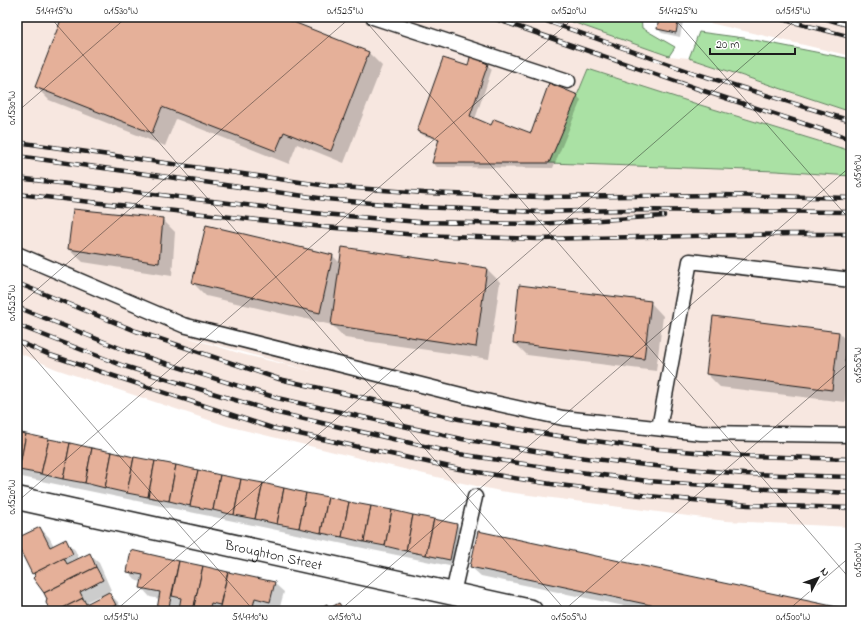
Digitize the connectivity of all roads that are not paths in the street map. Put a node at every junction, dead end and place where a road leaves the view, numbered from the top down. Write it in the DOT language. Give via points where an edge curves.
graph roads {
  1 [pos="373,17"];
  2 [pos="568,81"];
  3 [pos="17,254"];
  4 [pos="851,280"];
  5 [pos="659,428"];
  6 [pos="851,435"];
  7 [pos="475,497"];
  8 [pos="17,498"];
  9 [pos="453,593"];
  10 [pos="477,606"];
  11 [pos="530,611"];
  1 -- 2 [label="lane"];
  3 -- 5 [label="lane" via="183,325 481,400 556,416"];
  4 -- 5 [label="lane" via="690,261"];
  5 -- 6 [label="lane" via="701,433"];
  7 -- 9 [label="lane"];
  8 -- 9 [label="street, Broughton Street"];
  9 -- 10 [label="street, Broughton Street"];
  10 -- 11 [label="street, Broughton Street"];
}
